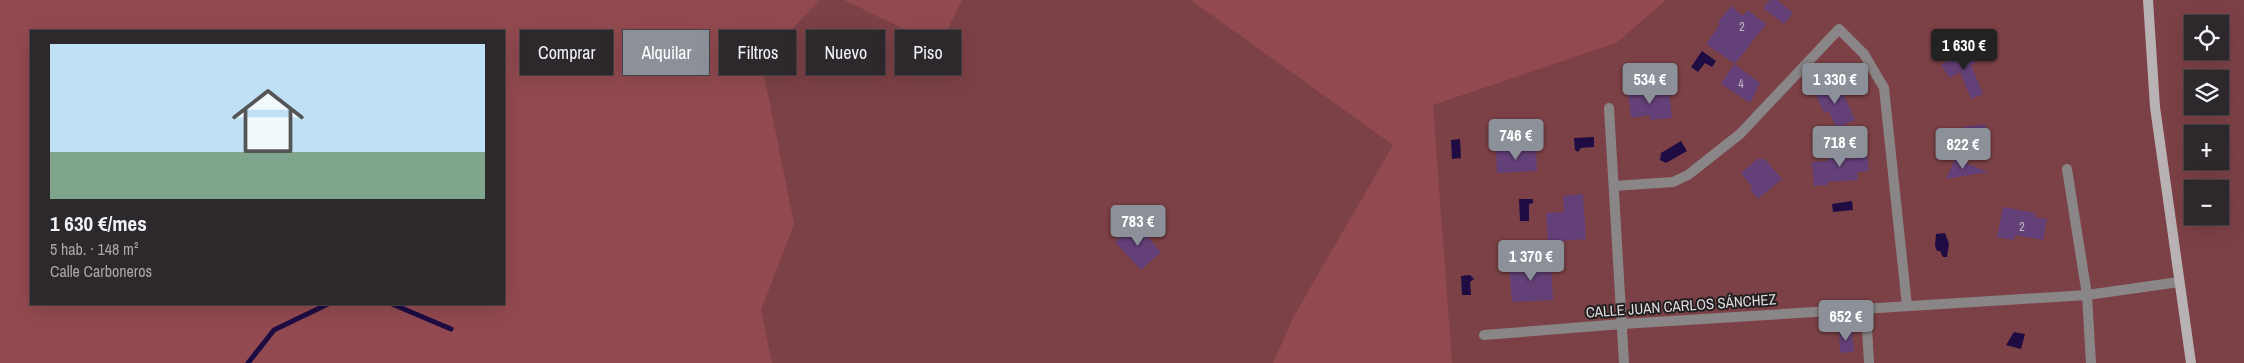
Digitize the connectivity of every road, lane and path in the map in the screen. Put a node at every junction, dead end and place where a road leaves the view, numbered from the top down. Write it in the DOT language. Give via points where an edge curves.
graph roads {
  1 [pos="2148,0"];
  2 [pos="1610,108"];
  3 [pos="2067,169"];
  4 [pos="1614,186"];
  5 [pos="2179,282"];
  6 [pos="2087,295"];
  7 [pos="1907,306"];
  8 [pos="1866,309"];
  9 [pos="1622,324"];
  10 [pos="1484,335"];
  11 [pos="1624,363"];
  12 [pos="1869,363"];
  13 [pos="2091,363"];
  14 [pos="2191,363"];
  1 -- 5 [label="main road" via="2155,107"];
  2 -- 4 [label="street"];
  3 -- 6 [label="street"];
  4 -- 7 [label="street" via="1673,182 1688,176 1740,134 1839,29 1864,54 1884,88"];
  4 -- 9 [label="street"];
  5 -- 6 [label="street, CALLE JUAN CARLOS SÁNCHEZ"];
  5 -- 14 [label="main road"];
  6 -- 7 [label="street, CALLE JUAN CARLOS SÁNCHEZ"];
  6 -- 13 [label="street"];
  7 -- 8 [label="street, CALLE JUAN CARLOS SÁNCHEZ"];
  8 -- 9 [label="street, CALLE JUAN CARLOS SÁNCHEZ"];
  8 -- 12 [label="street"];
  9 -- 10 [label="street, CALLE JUAN CARLOS SÁNCHEZ"];
  9 -- 11 [label="street"];
}
